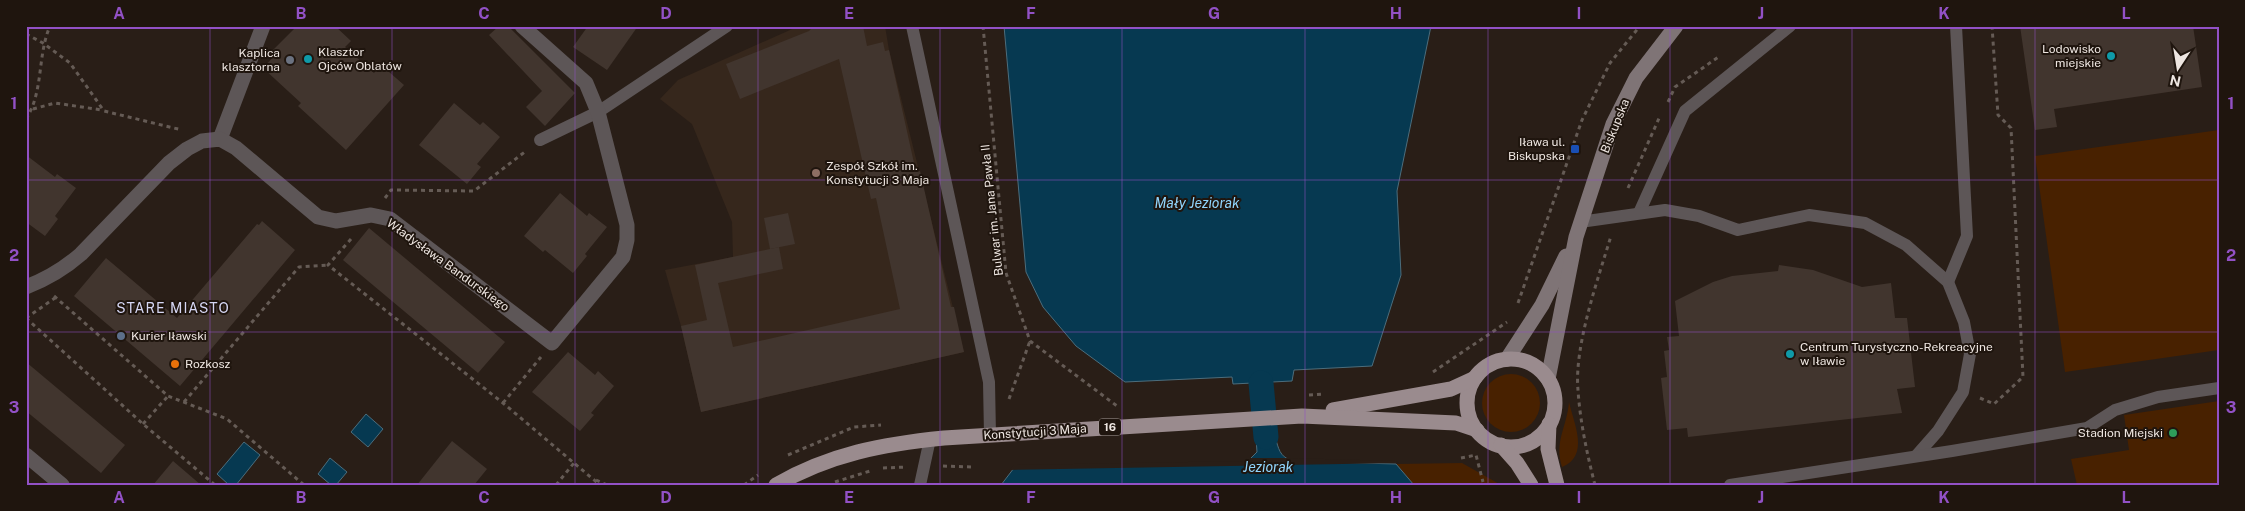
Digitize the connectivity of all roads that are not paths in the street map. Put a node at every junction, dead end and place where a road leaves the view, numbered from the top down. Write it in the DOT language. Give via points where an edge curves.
graph roads {
  1 [pos="262,26"];
  2 [pos="522,26"];
  3 [pos="727,26"];
  4 [pos="912,26"];
  5 [pos="1676,26"];
  6 [pos="1790,26"];
  7 [pos="1956,26"];
  8 [pos="598,112"];
  9 [pos="220,139"];
  10 [pos="540,140"];
  11 [pos="1634,213"];
  12 [pos="1580,222"];
  13 [pos="1576,237"];
  14 [pos="1948,282"];
  15 [pos="26,287"];
  16 [pos="1507,359"];
  17 [pos="1475,378"];
  18 [pos="1548,378"];
  19 [pos="2219,388"];
  20 [pos="1302,416"];
  21 [pos="1549,424"];
  22 [pos="1477,430"];
  23 [pos="990,435"];
  24 [pos="930,439"];
  25 [pos="1501,445"];
  26 [pos="26,455"];
  27 [pos="1916,456"];
  28 [pos="62,485"];
  29 [pos="776,485"];
  30 [pos="920,485"];
  31 [pos="1531,485"];
  32 [pos="1557,485"];
  33 [pos="1730,485"];
  1 -- 9 [label="street"];
  2 -- 8 [label="street" via="586,83"];
  3 -- 8 [label="lane"];
  4 -- 23 [label="lane" via="989,382"];
  5 -- 12 [label="street, Biskupska" via="1636,78 1613,124"];
  6 -- 11 [label="lane" via="1685,110"];
  7 -- 14 [label="lane" via="1968,236"];
  8 -- 9 [label="street, Władysława Bandurskiego" via="627,225 627,240 623,257 552,343 390,219 371,215 336,221 318,217 236,148"];
  8 -- 10 [label="lane"];
  9 -- 15 [label="street" via="202,141 187,149 169,163 65,268"];
  11 -- 12 [label="lane"];
  11 -- 14 [label="lane" via="1666,210 1699,216 1738,230 1809,214 1865,223 1906,245"];
  12 -- 13 [label="street, Biskupska"];
  13 -- 16 [label="street, Biskupska" via="1542,305"];
  13 -- 18 [label="street, Biskupska"];
  14 -- 27 [label="lane" via="1964,322 1970,354 1963,392 1938,431"];
  16 -- 17 [label="main road, 16" via="1489,364"];
  16 -- 18 [label="main road" via="1525,361"];
  17 -- 20 [label="main road, Konstytucji 3 Maja / 16" via="1451,389"];
  17 -- 22 [label="main road" via="1467,404"];
  18 -- 21 [label="main road" via="1555,406"];
  19 -- 27 [label="lane" via="2158,397 2115,410 2087,428"];
  20 -- 22 [label="main road, Konstytucji 3 Maja / 16" via="1456,423"];
  20 -- 23 [label="main road, Konstytucji 3 Maja / 16"];
  21 -- 25 [label="main road" via="1529,443"];
  21 -- 32 [label="main road" via="1548,449"];
  22 -- 25 [label="main road, 16" via="1491,442"];
  23 -- 24 [label="main road, Konstytucji 3 Maja / 16"];
  24 -- 29 [label="main road, Konstytucji 3 Maja / 16" via="865,449 831,460"];
  24 -- 30 [label="lane"];
  25 -- 31 [label="main road, 16"];
  26 -- 28 [label="street"];
  27 -- 33 [label="lane"];
}
